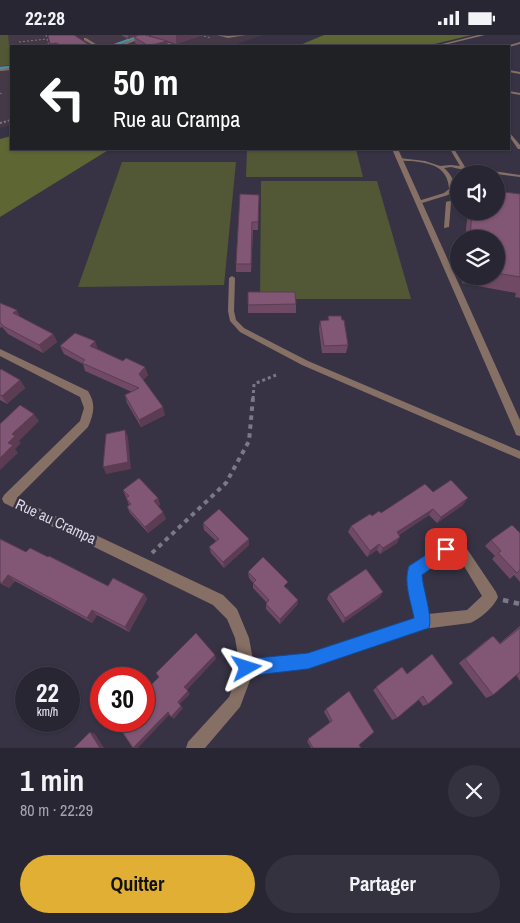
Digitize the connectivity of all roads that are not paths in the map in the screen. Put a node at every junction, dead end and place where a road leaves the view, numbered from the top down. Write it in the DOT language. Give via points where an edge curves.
graph roads {
  1 [pos="219,35"];
  2 [pos="244,35"];
  3 [pos="483,35"];
  4 [pos="147,37"];
  5 [pos="85,39"];
  6 [pos="155,40"];
  7 [pos="95,45"];
  8 [pos="122,45"];
  9 [pos="172,45"];
  10 [pos="440,45"];
  11 [pos="510,134"];
  12 [pos="520,148"];
  13 [pos="396,150"];
  14 [pos="453,150"];
  15 [pos="400,159"];
  16 [pos="462,165"];
  17 [pos="450,166"];
  18 [pos="440,167"];
  19 [pos="505,175"];
  20 [pos="520,177"];
  21 [pos="420,202"];
  22 [pos="450,202"];
  23 [pos="446,227"];
  24 [pos="232,279"];
  25 [pos="0,352"];
  26 [pos="520,432"];
  27 [pos="520,455"];
  28 [pos="423,623"];
  29 [pos="247,668"];
  30 [pos="194,748"];
  1 -- 2 [label="lane"];
  3 -- 10 [label="street"];
  4 -- 8 [label="street"];
  5 -- 7 [label="lane"];
  6 -- 9 [label="lane"];
  11 -- 12 [label="lane"];
  13 -- 15 [label="street"];
  14 -- 16 [label="lane"];
  15 -- 18 [label="lane"];
  15 -- 21 [label="street"];
  17 -- 18 [label="lane"];
  18 -- 21 [label="lane" via="446,171 453,184 452,189 446,195"];
  19 -- 20 [label="lane"];
  21 -- 26 [label="street"];
  22 -- 23 [label="lane"];
  24 -- 27 [label="lane" via="231,311 233,321 242,330 305,363"];
  25 -- 29 [label="street, Rue au Crampa" via="84,394 90,402 84,424 8,499 218,600 232,614 242,639"];
  28 -- 28 [label="street" via="470,616 490,597 460,550 446,549 414,571"];
  28 -- 29 [label="street" via="308,661"];
  29 -- 30 [label="street, Rue au Crampa" via="235,702"];
}
